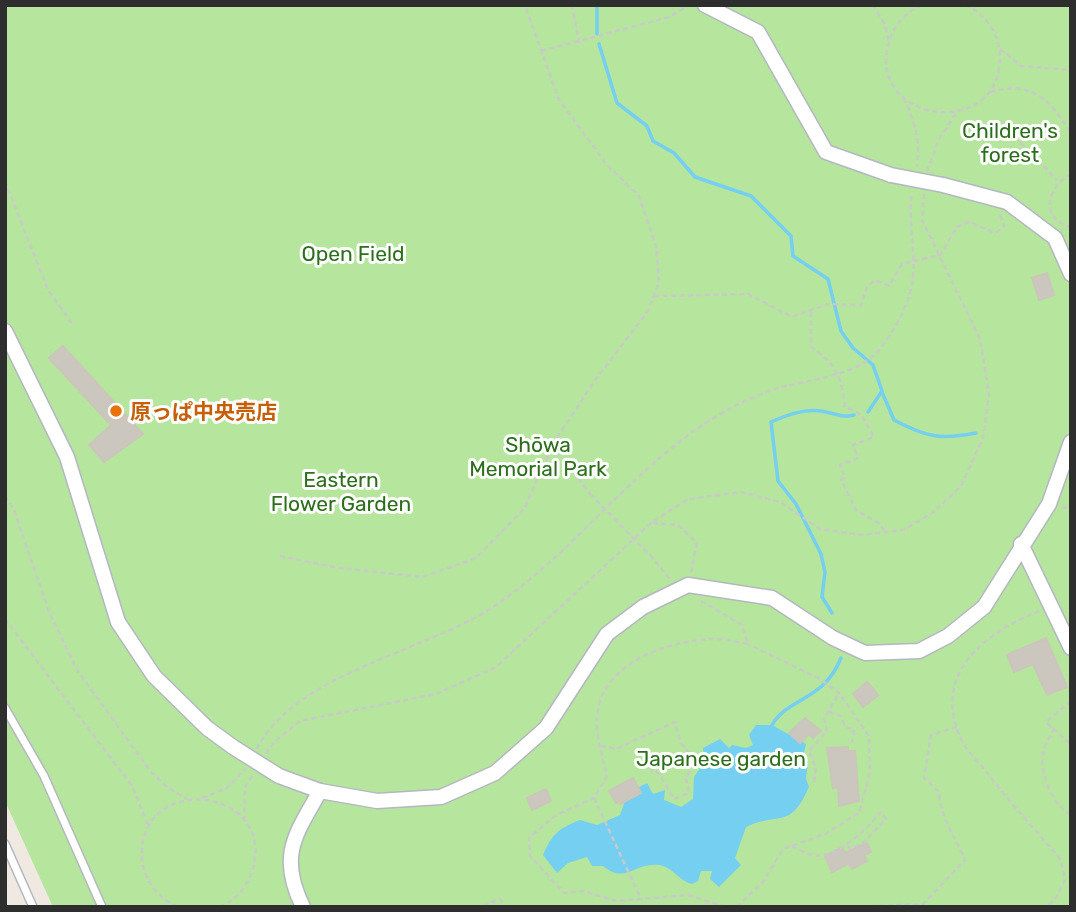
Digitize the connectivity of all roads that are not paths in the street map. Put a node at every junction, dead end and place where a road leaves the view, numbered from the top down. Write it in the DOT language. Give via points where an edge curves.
graph roads {
  1 [pos="705,5"];
  2 [pos="1071,274"];
  3 [pos="5,331"];
  4 [pos="1071,442"];
  5 [pos="1021,544"];
  6 [pos="1071,648"];
  7 [pos="5,708"];
  8 [pos="320,791"];
  9 [pos="6,849"];
  10 [pos="33,907"];
  11 [pos="102,907"];
  12 [pos="303,907"];
  1 -- 2 [label="street, bridge" via="758,32 826,152 891,174 1007,202 1055,237"];
  3 -- 8 [label="street, bridge" via="67,457 118,622 154,676 233,747 279,776"];
  4 -- 5 [label="street" via="1049,504"];
  5 -- 6 [label="street"];
  5 -- 8 [label="street" via="984,607 948,636 919,651 865,653 772,598 689,586 643,607 607,634 546,728 495,773 441,797 377,801"];
  7 -- 11 [label="lane" via="44,776"];
  8 -- 12 [label="street" via="290,843 294,889"];
  9 -- 10 [label="lane"];
}
